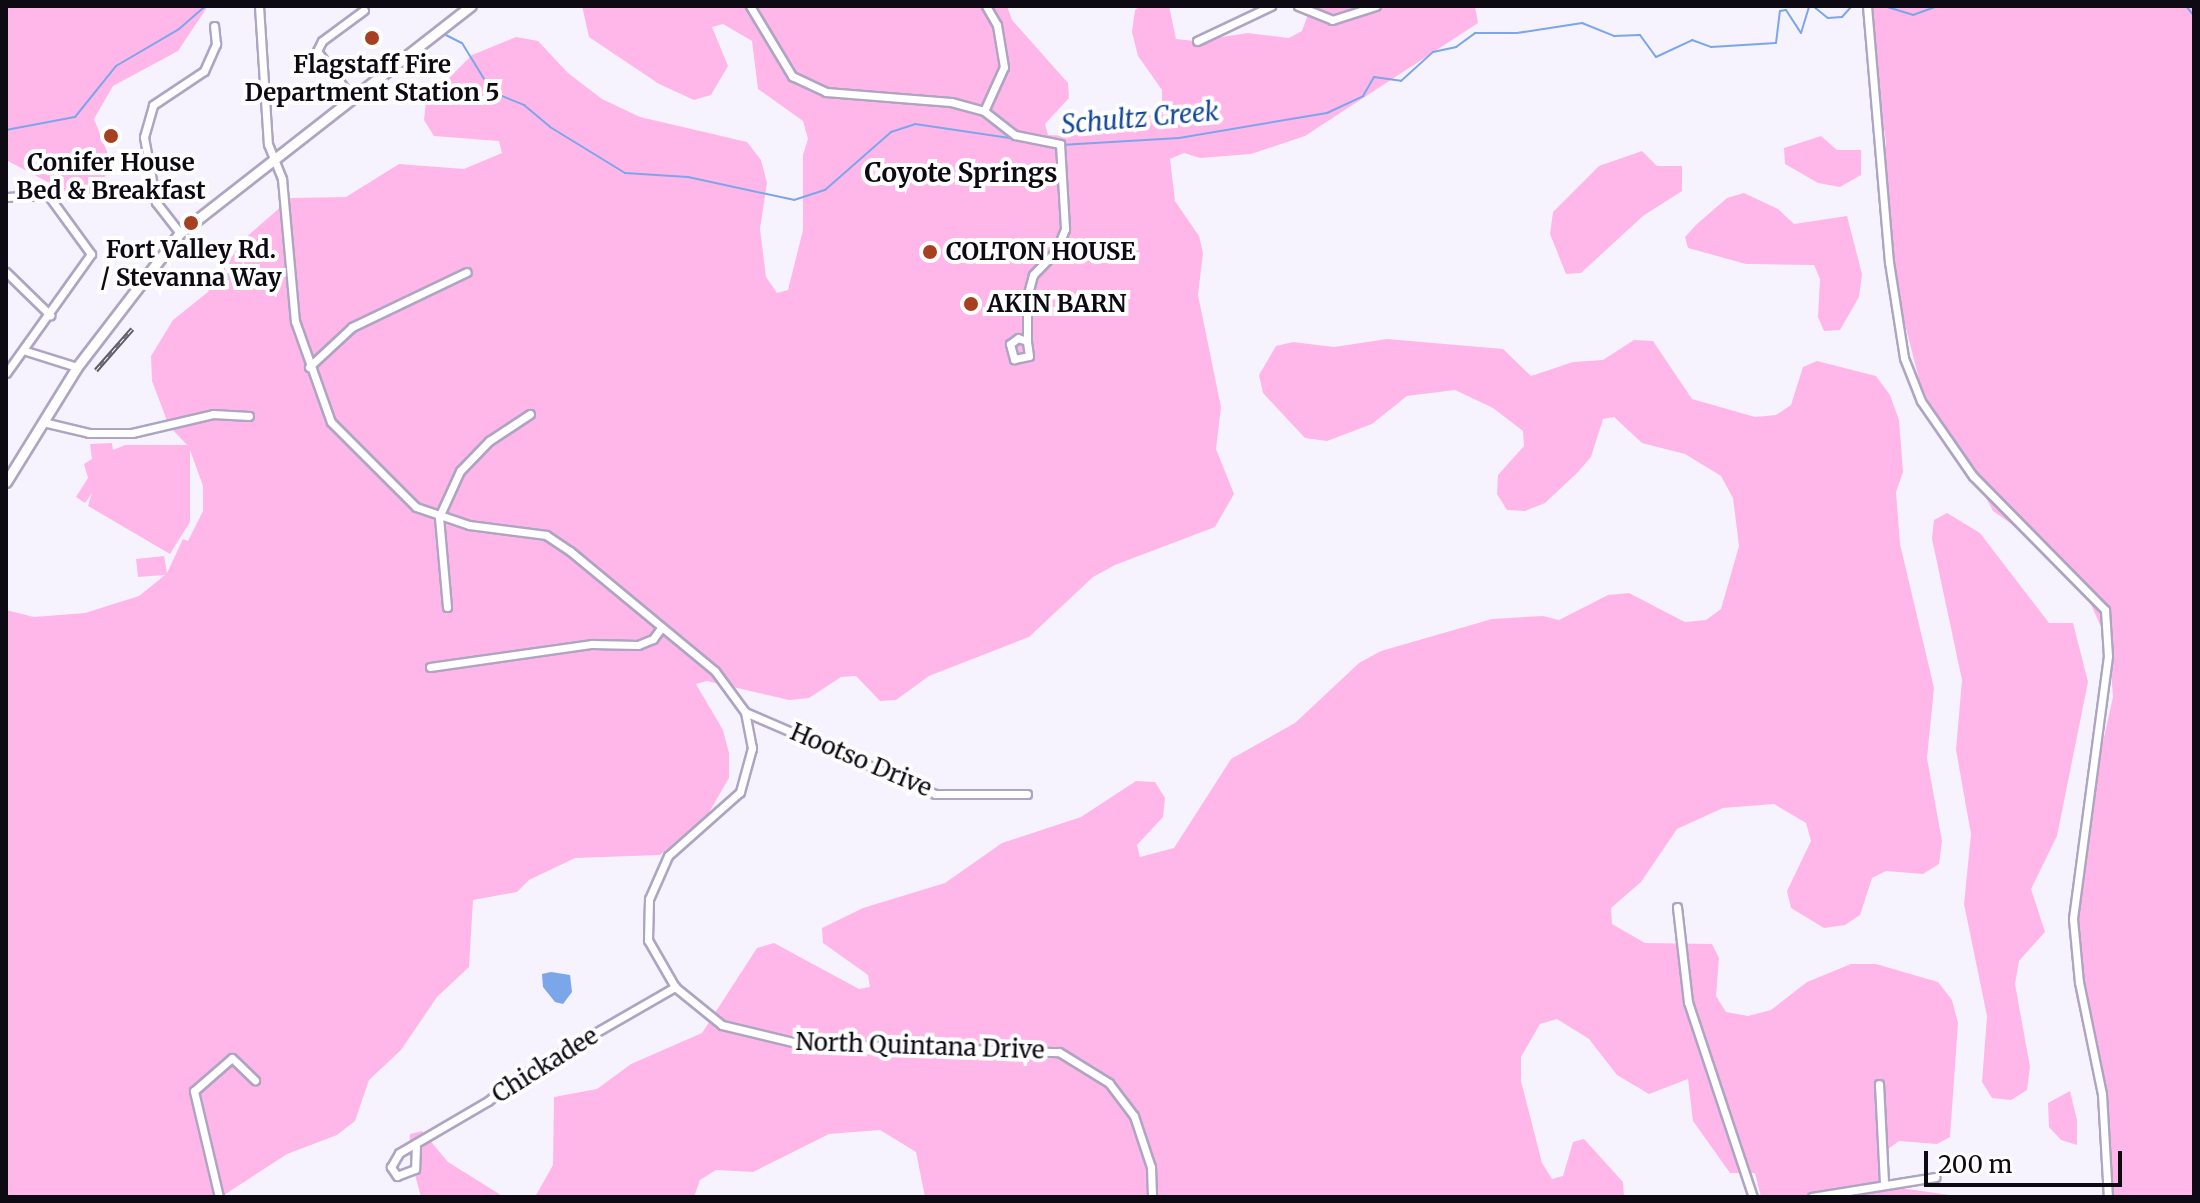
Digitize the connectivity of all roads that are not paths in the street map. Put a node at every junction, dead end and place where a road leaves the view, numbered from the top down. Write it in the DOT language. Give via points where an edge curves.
graph roads {
  1 [pos="259,6"];
  2 [pos="471,6"];
  3 [pos="750,6"];
  4 [pos="986,6"];
  5 [pos="1271,6"];
  6 [pos="1298,6"];
  7 [pos="1376,6"];
  8 [pos="1867,6"];
  9 [pos="364,10"];
  10 [pos="214,26"];
  11 [pos="1197,41"];
  12 [pos="351,97"];
  13 [pos="984,111"];
  14 [pos="272,158"];
  15 [pos="6,197"];
  16 [pos="180,233"];
  17 [pos="6,272"];
  18 [pos="467,272"];
  19 [pos="50,315"];
  20 [pos="1027,341"];
  21 [pos="26,351"];
  22 [pos="77,367"];
  23 [pos="309,367"];
  24 [pos="6,373"];
  25 [pos="530,414"];
  26 [pos="249,416"];
  27 [pos="43,422"];
  28 [pos="6,482"];
  29 [pos="439,517"];
  30 [pos="447,607"];
  31 [pos="661,628"];
  32 [pos="430,667"];
  33 [pos="745,712"];
  34 [pos="1027,794"];
  35 [pos="1677,907"];
  36 [pos="675,987"];
  37 [pos="255,1080"];
  38 [pos="1879,1084"];
  39 [pos="416,1144"];
  40 [pos="1935,1177"];
  41 [pos="1884,1182"];
  42 [pos="219,1197"];
  43 [pos="1152,1197"];
  44 [pos="1753,1197"];
  45 [pos="1812,1197"];
  46 [pos="2108,1197"];
  1 -- 14 [label="street, North Quintana Drive"];
  2 -- 12 [label="main road"];
  3 -- 13 [label="street" via="792,76 815,86 951,102"];
  4 -- 13 [label="street" via="997,25 1004,67"];
  5 -- 11 [label="street"];
  6 -- 7 [label="street" via="1332,20"];
  8 -- 46 [label="street" via="1889,262 1904,358 1921,401 1973,476 2105,610 2108,656 2073,919 2079,982 2102,1094"];
  9 -- 12 [label="street" via="322,41 317,51"];
  10 -- 16 [label="street" via="216,44 204,71 153,105 144,137 156,202"];
  12 -- 14 [label="main road"];
  13 -- 20 [label="street" via="1015,135 1060,144 1065,229 1056,251 1033,275"];
  14 -- 16 [label="main road"];
  14 -- 23 [label="street, North Quintana Drive" via="282,179 295,321"];
  15 -- 19 [label="street" via="40,194 54,199 89,248 90,262"];
  16 -- 22 [label="main road"];
  17 -- 19 [label="street"];
  18 -- 23 [label="street" via="352,327"];
  19 -- 21 [label="street"];
  21 -- 22 [label="street"];
  21 -- 24 [label="street"];
  22 -- 27 [label="main road"];
  23 -- 29 [label="street, North Quintana Drive" via="331,422 416,507"];
  25 -- 29 [label="street" via="489,441 460,471"];
  26 -- 27 [label="street" via="213,414 132,433 89,433"];
  27 -- 28 [label="main road"];
  29 -- 30 [label="street"];
  29 -- 31 [label="street, North Quintana Drive" via="546,535"];
  31 -- 32 [label="street" via="653,639 638,645 592,644"];
  31 -- 33 [label="street, North Quintana Drive" via="715,671"];
  33 -- 34 [label="street, Hootso Drive" via="935,794"];
  33 -- 36 [label="street, North Quintana Drive" via="752,748 740,792 668,856 649,899 648,940"];
  35 -- 44 [label="street" via="1688,1002"];
  36 -- 39 [label="street, Chickadee" via="515,1079"];
  36 -- 43 [label="street, North Quintana Drive" via="722,1025 797,1043 942,1052 1031,1049 1073,1058 1109,1083 1134,1116 1151,1167"];
  37 -- 42 [label="street" via="232,1058 194,1091"];
  38 -- 41 [label="street"];
  39 -- 39 [label="street, Chickadee" via="394,1160 391,1167 397,1176 415,1169"];
  40 -- 41 [label="street"];
  41 -- 45 [label="street"];
}
